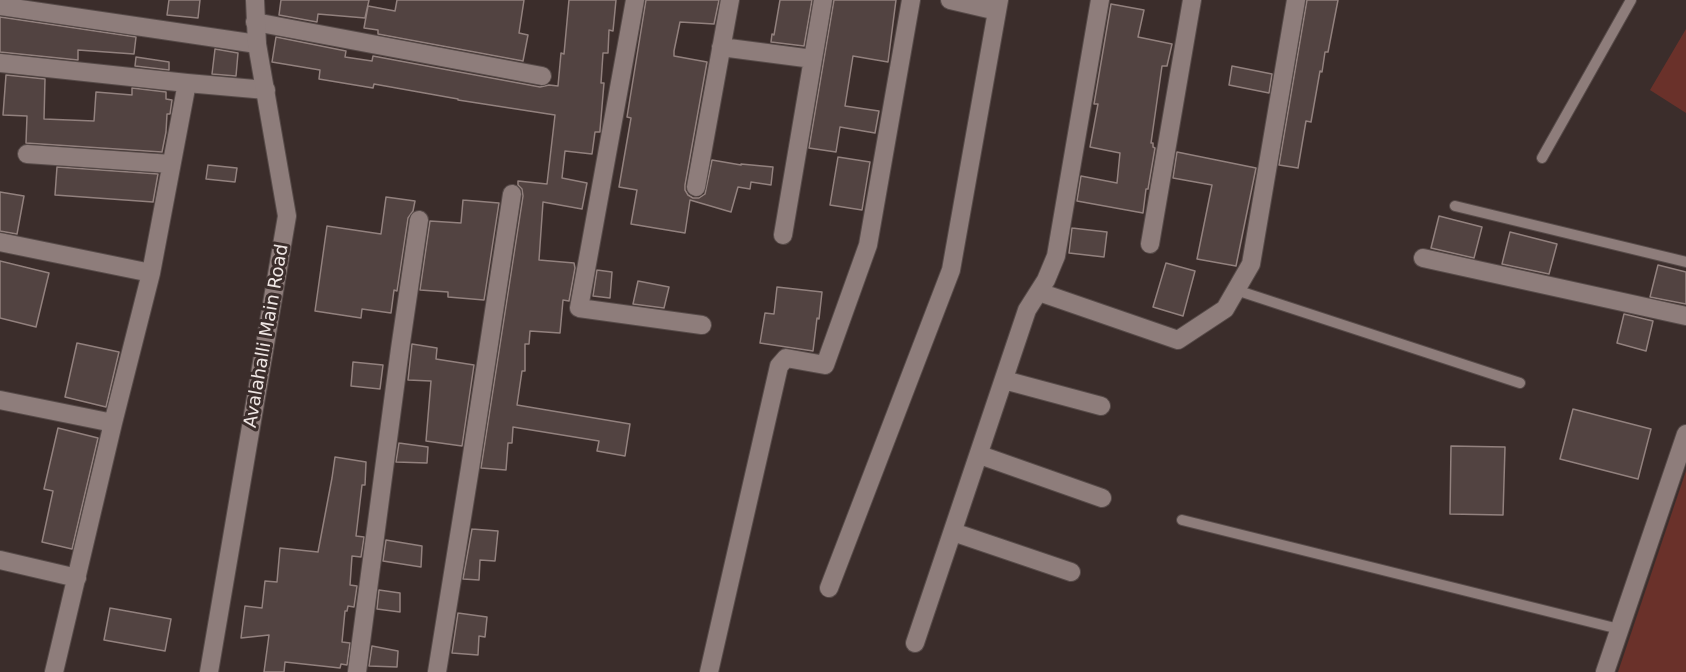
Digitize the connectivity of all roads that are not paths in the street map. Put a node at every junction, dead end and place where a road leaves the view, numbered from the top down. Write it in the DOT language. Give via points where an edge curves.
graph roads {
  1 [pos="255,0"];
  2 [pos="635,0"];
  3 [pos="730,0"];
  4 [pos="823,0"];
  5 [pos="911,0"];
  6 [pos="951,0"];
  7 [pos="1100,0"];
  8 [pos="1192,0"];
  9 [pos="1296,0"];
  10 [pos="1631,0"];
  11 [pos="0,6"];
  12 [pos="998,6"];
  13 [pos="255,22"];
  14 [pos="257,44"];
  15 [pos="721,47"];
  16 [pos="813,59"];
  17 [pos="0,63"];
  18 [pos="542,76"];
  19 [pos="187,84"];
  20 [pos="266,90"];
  21 [pos="27,154"];
  22 [pos="1542,158"];
  23 [pos="171,164"];
  24 [pos="696,188"];
  25 [pos="512,194"];
  26 [pos="1455,206"];
  27 [pos="419,220"];
  28 [pos="783,235"];
  29 [pos="0,242"];
  30 [pos="1150,244"];
  31 [pos="1423,258"];
  32 [pos="1686,262"];
  33 [pos="151,273"];
  34 [pos="1236,290"];
  35 [pos="1038,292"];
  36 [pos="1686,316"];
  37 [pos="702,325"];
  38 [pos="1004,380"];
  39 [pos="1520,383"];
  40 [pos="0,400"];
  41 [pos="1101,406"];
  42 [pos="113,423"];
  43 [pos="1686,434"];
  44 [pos="980,455"];
  45 [pos="1102,498"];
  46 [pos="1182,520"];
  47 [pos="952,532"];
  48 [pos="0,560"];
  49 [pos="1071,572"];
  50 [pos="77,578"];
  51 [pos="829,588"];
  52 [pos="1619,629"];
  53 [pos="915,643"];
  54 [pos="54,672"];
  55 [pos="209,672"];
  56 [pos="357,672"];
  57 [pos="437,672"];
  58 [pos="709,672"];
  59 [pos="1605,672"];
  1 -- 13 [label="street, Avalahalli Main Road"];
  2 -- 37 [label="street" via="579,308"];
  3 -- 15 [label="street"];
  4 -- 16 [label="street"];
  5 -- 58 [label="street" via="868,245 825,365 786,358 779,366"];
  6 -- 12 [label="street"];
  7 -- 35 [label="street" via="1056,256"];
  8 -- 30 [label="street"];
  9 -- 34 [label="street" via="1251,264"];
  10 -- 22 [label="lane"];
  11 -- 14 [label="street"];
  12 -- 51 [label="street" via="951,270"];
  13 -- 14 [label="street, Avalahalli Main Road"];
  13 -- 18 [label="street"];
  14 -- 20 [label="street, Avalahalli Main Road"];
  15 -- 16 [label="street"];
  15 -- 24 [label="street"];
  16 -- 28 [label="street"];
  17 -- 19 [label="street"];
  19 -- 20 [label="street"];
  19 -- 23 [label="street"];
  20 -- 55 [label="street, Avalahalli Main Road" via="287,216"];
  21 -- 23 [label="street"];
  23 -- 33 [label="street"];
  25 -- 57 [label="street"];
  26 -- 32 [label="lane"];
  27 -- 56 [label="street"];
  29 -- 33 [label="street"];
  31 -- 36 [label="street"];
  33 -- 42 [label="street"];
  34 -- 35 [label="street" via="1225,309 1178,340"];
  34 -- 39 [label="lane"];
  35 -- 38 [label="street" via="1027,310"];
  38 -- 41 [label="street"];
  38 -- 44 [label="street"];
  40 -- 42 [label="street"];
  42 -- 50 [label="street"];
  43 -- 52 [label="street"];
  44 -- 45 [label="street"];
  44 -- 47 [label="street"];
  46 -- 52 [label="lane"];
  47 -- 49 [label="street"];
  47 -- 53 [label="street"];
  48 -- 50 [label="street"];
  50 -- 54 [label="street"];
  52 -- 59 [label="street"];
}
